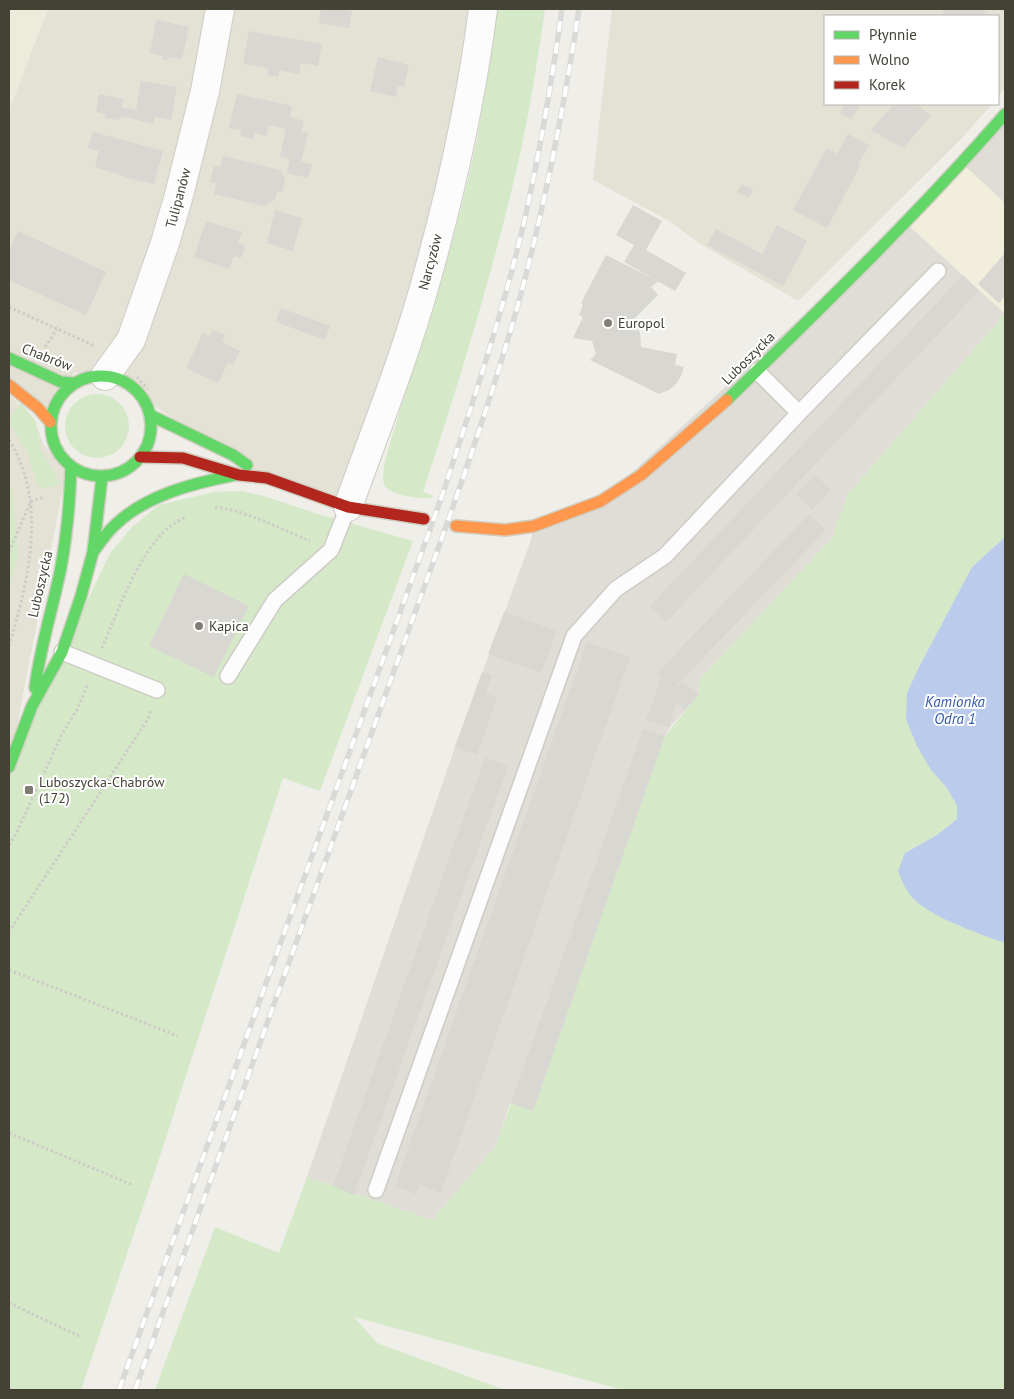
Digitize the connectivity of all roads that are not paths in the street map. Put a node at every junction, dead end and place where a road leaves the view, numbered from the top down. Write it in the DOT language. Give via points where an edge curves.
graph roads {
  1 [pos="220,9"];
  2 [pos="482,9"];
  3 [pos="1005,114"];
  4 [pos="938,272"];
  5 [pos="9,358"];
  6 [pos="112,367"];
  7 [pos="757,371"];
  8 [pos="9,384"];
  9 [pos="74,384"];
  10 [pos="799,413"];
  11 [pos="150,415"];
  12 [pos="50,422"];
  13 [pos="140,457"];
  14 [pos="71,467"];
  15 [pos="239,475"];
  16 [pos="102,476"];
  17 [pos="267,478"];
  18 [pos="348,507"];
  19 [pos="424,519"];
  20 [pos="456,526"];
  21 [pos="93,552"];
  22 [pos="62,652"];
  23 [pos="228,676"];
  24 [pos="157,690"];
  25 [pos="32,706"];
  26 [pos="9,767"];
  27 [pos="376,1190"];
  1 -- 6 [label="street, Tulipanów" via="205,91 165,243 131,340"];
  2 -- 18 [label="street, Narcyzów" via="462,137 424,287"];
  3 -- 7 [label="street, Luboszycka" via="931,195"];
  4 -- 10 [label="lane"];
  5 -- 9 [label="street, Chabrów" via="61,382"];
  6 -- 9 [label="street"];
  6 -- 11 [label="street" via="134,388"];
  7 -- 10 [label="lane"];
  7 -- 20 [label="street, Luboszycka" via="642,475 601,501 534,526 506,530"];
  8 -- 12 [label="street"];
  9 -- 12 [label="street" via="58,399"];
  10 -- 27 [label="lane" via="665,556 616,589 574,636"];
  11 -- 13 [label="street" via="148,442"];
  11 -- 17 [label="street" via="233,455"];
  12 -- 14 [label="street" via="55,447"];
  13 -- 15 [label="street" via="183,458"];
  13 -- 16 [label="street" via="116,474"];
  14 -- 16 [label="street" via="85,474"];
  14 -- 25 [label="street, Luboszycka" via="62,567 38,664"];
  15 -- 17 [label="street"];
  15 -- 21 [label="street" via="203,481 152,500 116,523"];
  16 -- 21 [label="street, Luboszycka"];
  17 -- 18 [label="street"];
  18 -- 19 [label="street"];
  18 -- 23 [label="lane" via="331,550 275,600"];
  21 -- 22 [label="street, Luboszycka"];
  22 -- 24 [label="lane"];
  22 -- 25 [label="street, Luboszycka"];
  25 -- 26 [label="street, Luboszycka"];
}
